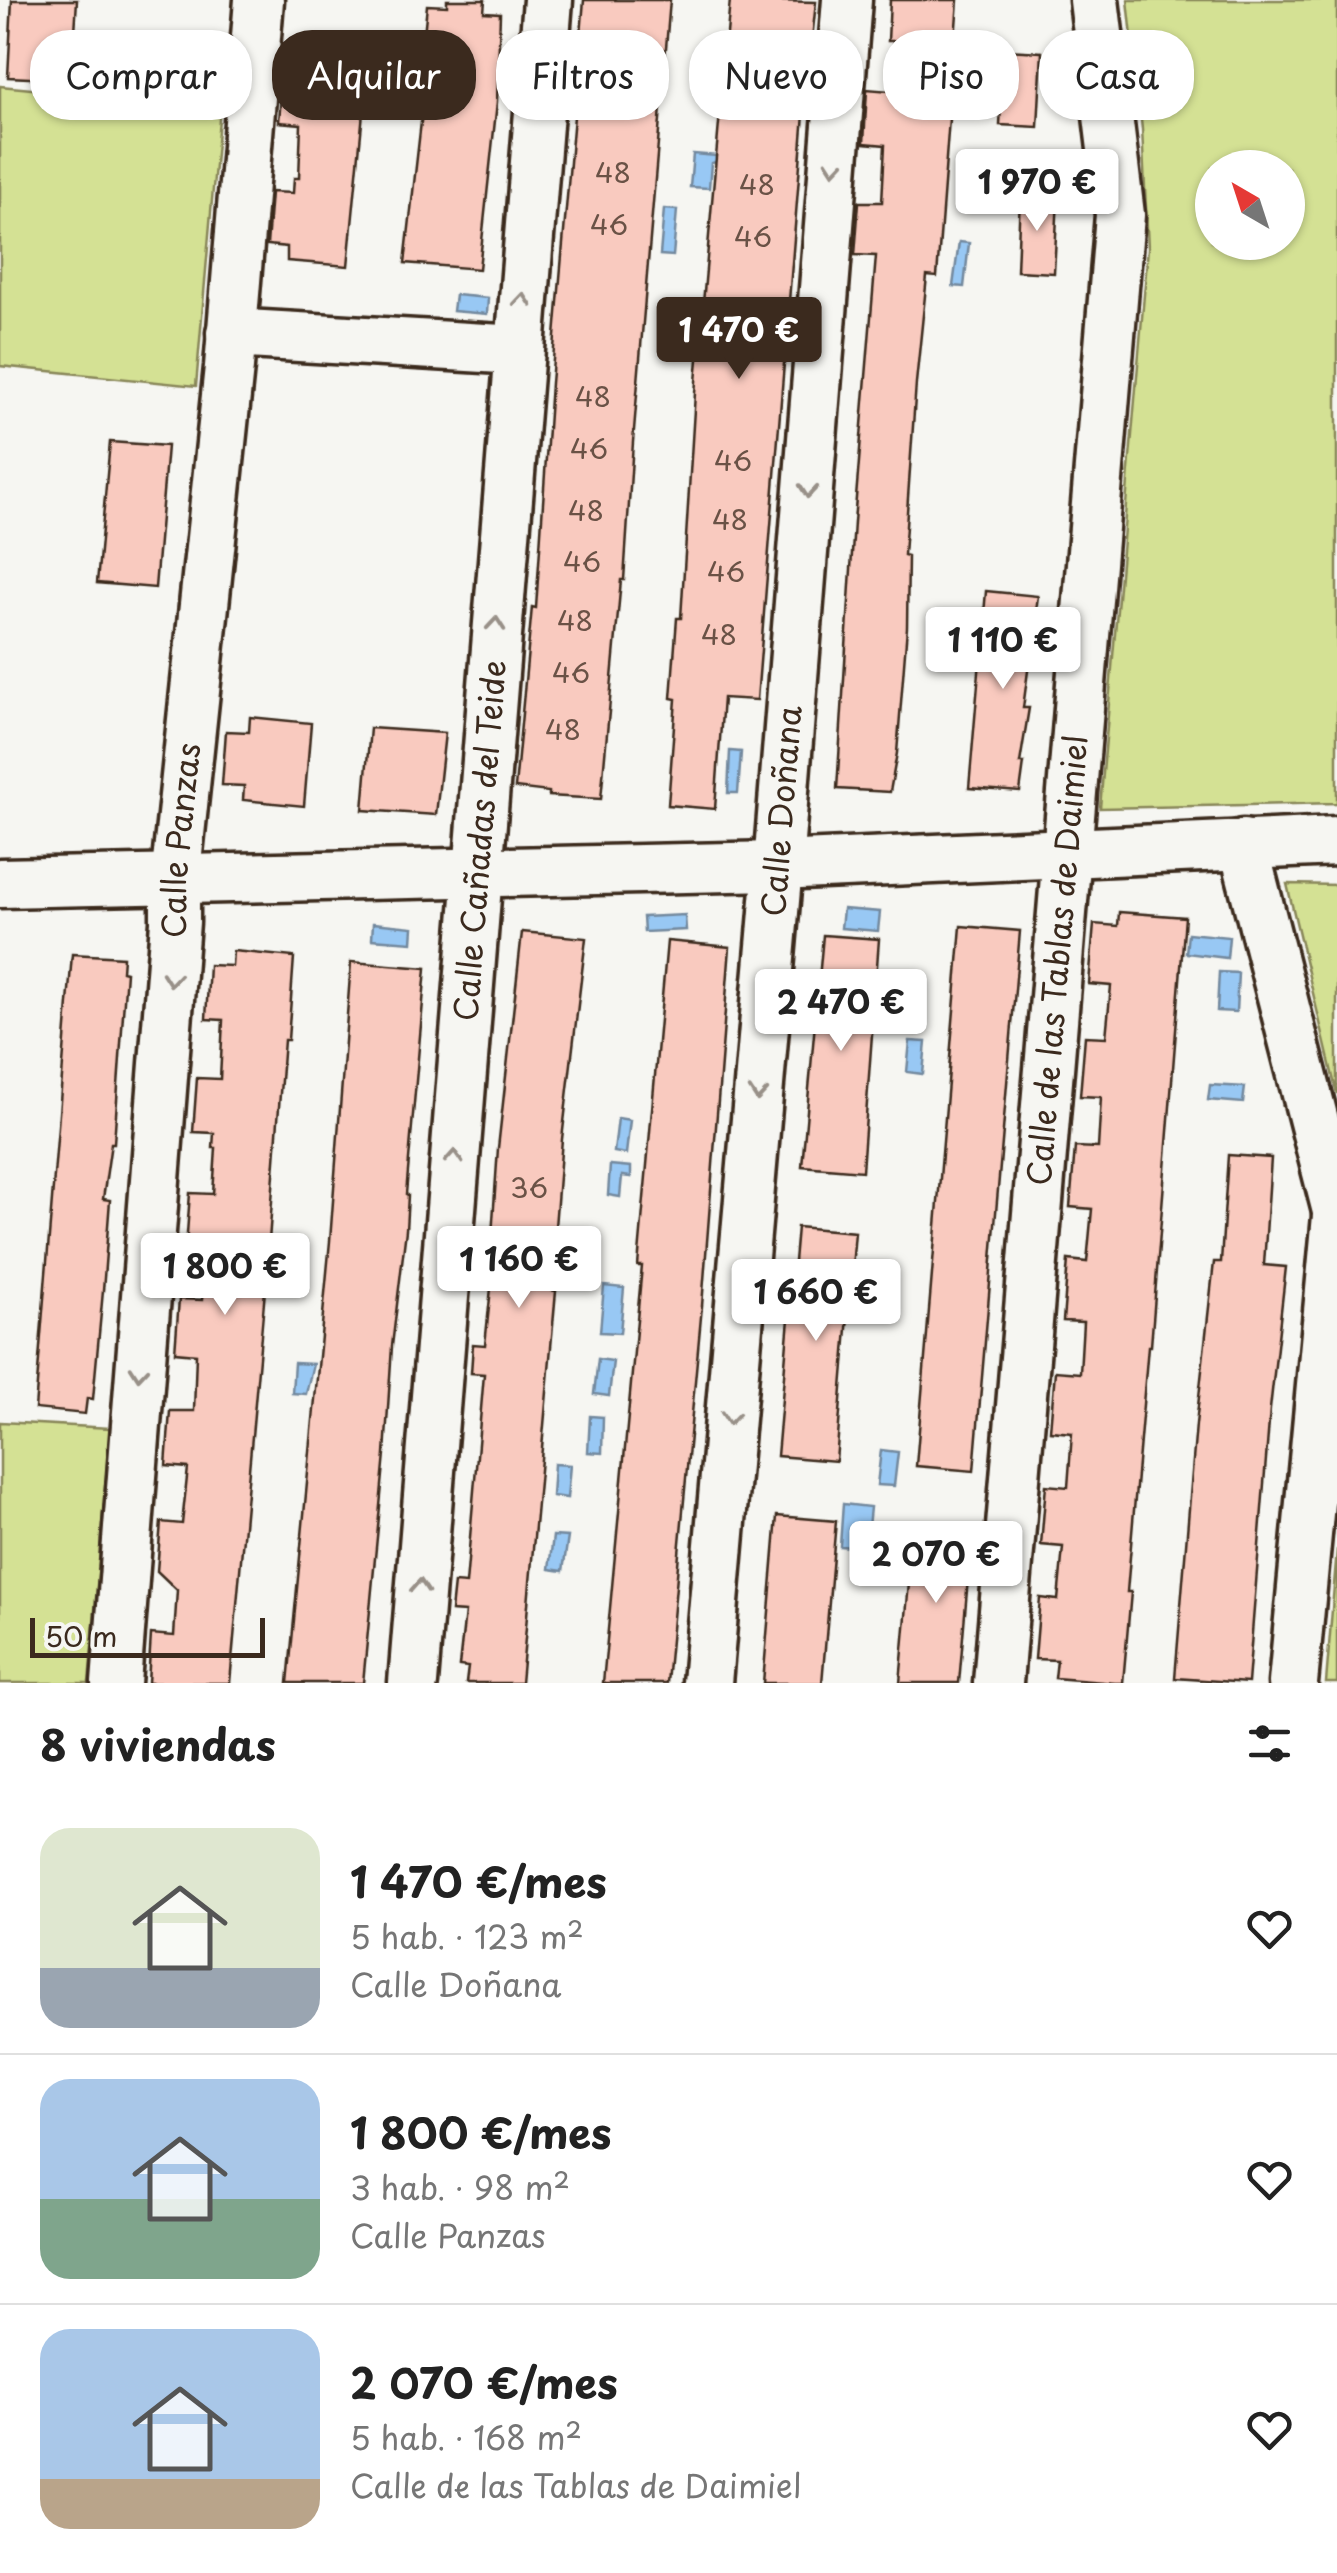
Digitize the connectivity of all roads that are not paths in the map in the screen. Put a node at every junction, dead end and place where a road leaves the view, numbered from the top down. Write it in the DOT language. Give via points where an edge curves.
graph roads {
  1 [pos="259,0"];
  2 [pos="548,0"];
  3 [pos="848,0"];
  4 [pos="1094,0"];
  5 [pos="232,333"];
  6 [pos="519,350"];
  7 [pos="1337,841"];
  8 [pos="1243,844"];
  9 [pos="1066,853"];
  10 [pos="778,866"];
  11 [pos="475,874"];
  12 [pos="176,882"];
  13 [pos="0,883"];
  14 [pos="1337,1214"];
  15 [pos="116,1683"];
  16 [pos="412,1683"];
  17 [pos="707,1683"];
  18 [pos="998,1683"];
  19 [pos="1294,1683"];
  1 -- 5 [label="street, Calle Panzas"];
  6 -- 2 [label="street, Calle Cañadas del Teide, one-way"];
  3 -- 10 [label="street, Calle Doñana, one-way"];
  4 -- 9 [label="street, Calle de las Tablas de Daimiel" via="1120,215"];
  5 -- 6 [label="street"];
  5 -- 12 [label="street, Calle Panzas"];
  11 -- 6 [label="street, Calle Cañadas del Teide, one-way"];
  7 -- 8 [label="street"];
  8 -- 9 [label="street"];
  8 -- 14 [label="street"];
  9 -- 10 [label="street"];
  9 -- 18 [label="street, Calle de las Tablas de Daimiel"];
  10 -- 11 [label="street"];
  10 -- 17 [label="street, Calle Doñana, one-way"];
  11 -- 12 [label="street"];
  16 -- 11 [label="street, Calle Cañadas del Teide, one-way"];
  12 -- 13 [label="street"];
  12 -- 15 [label="street, Calle Panzas, one-way"];
  14 -- 19 [label="street"];
}
